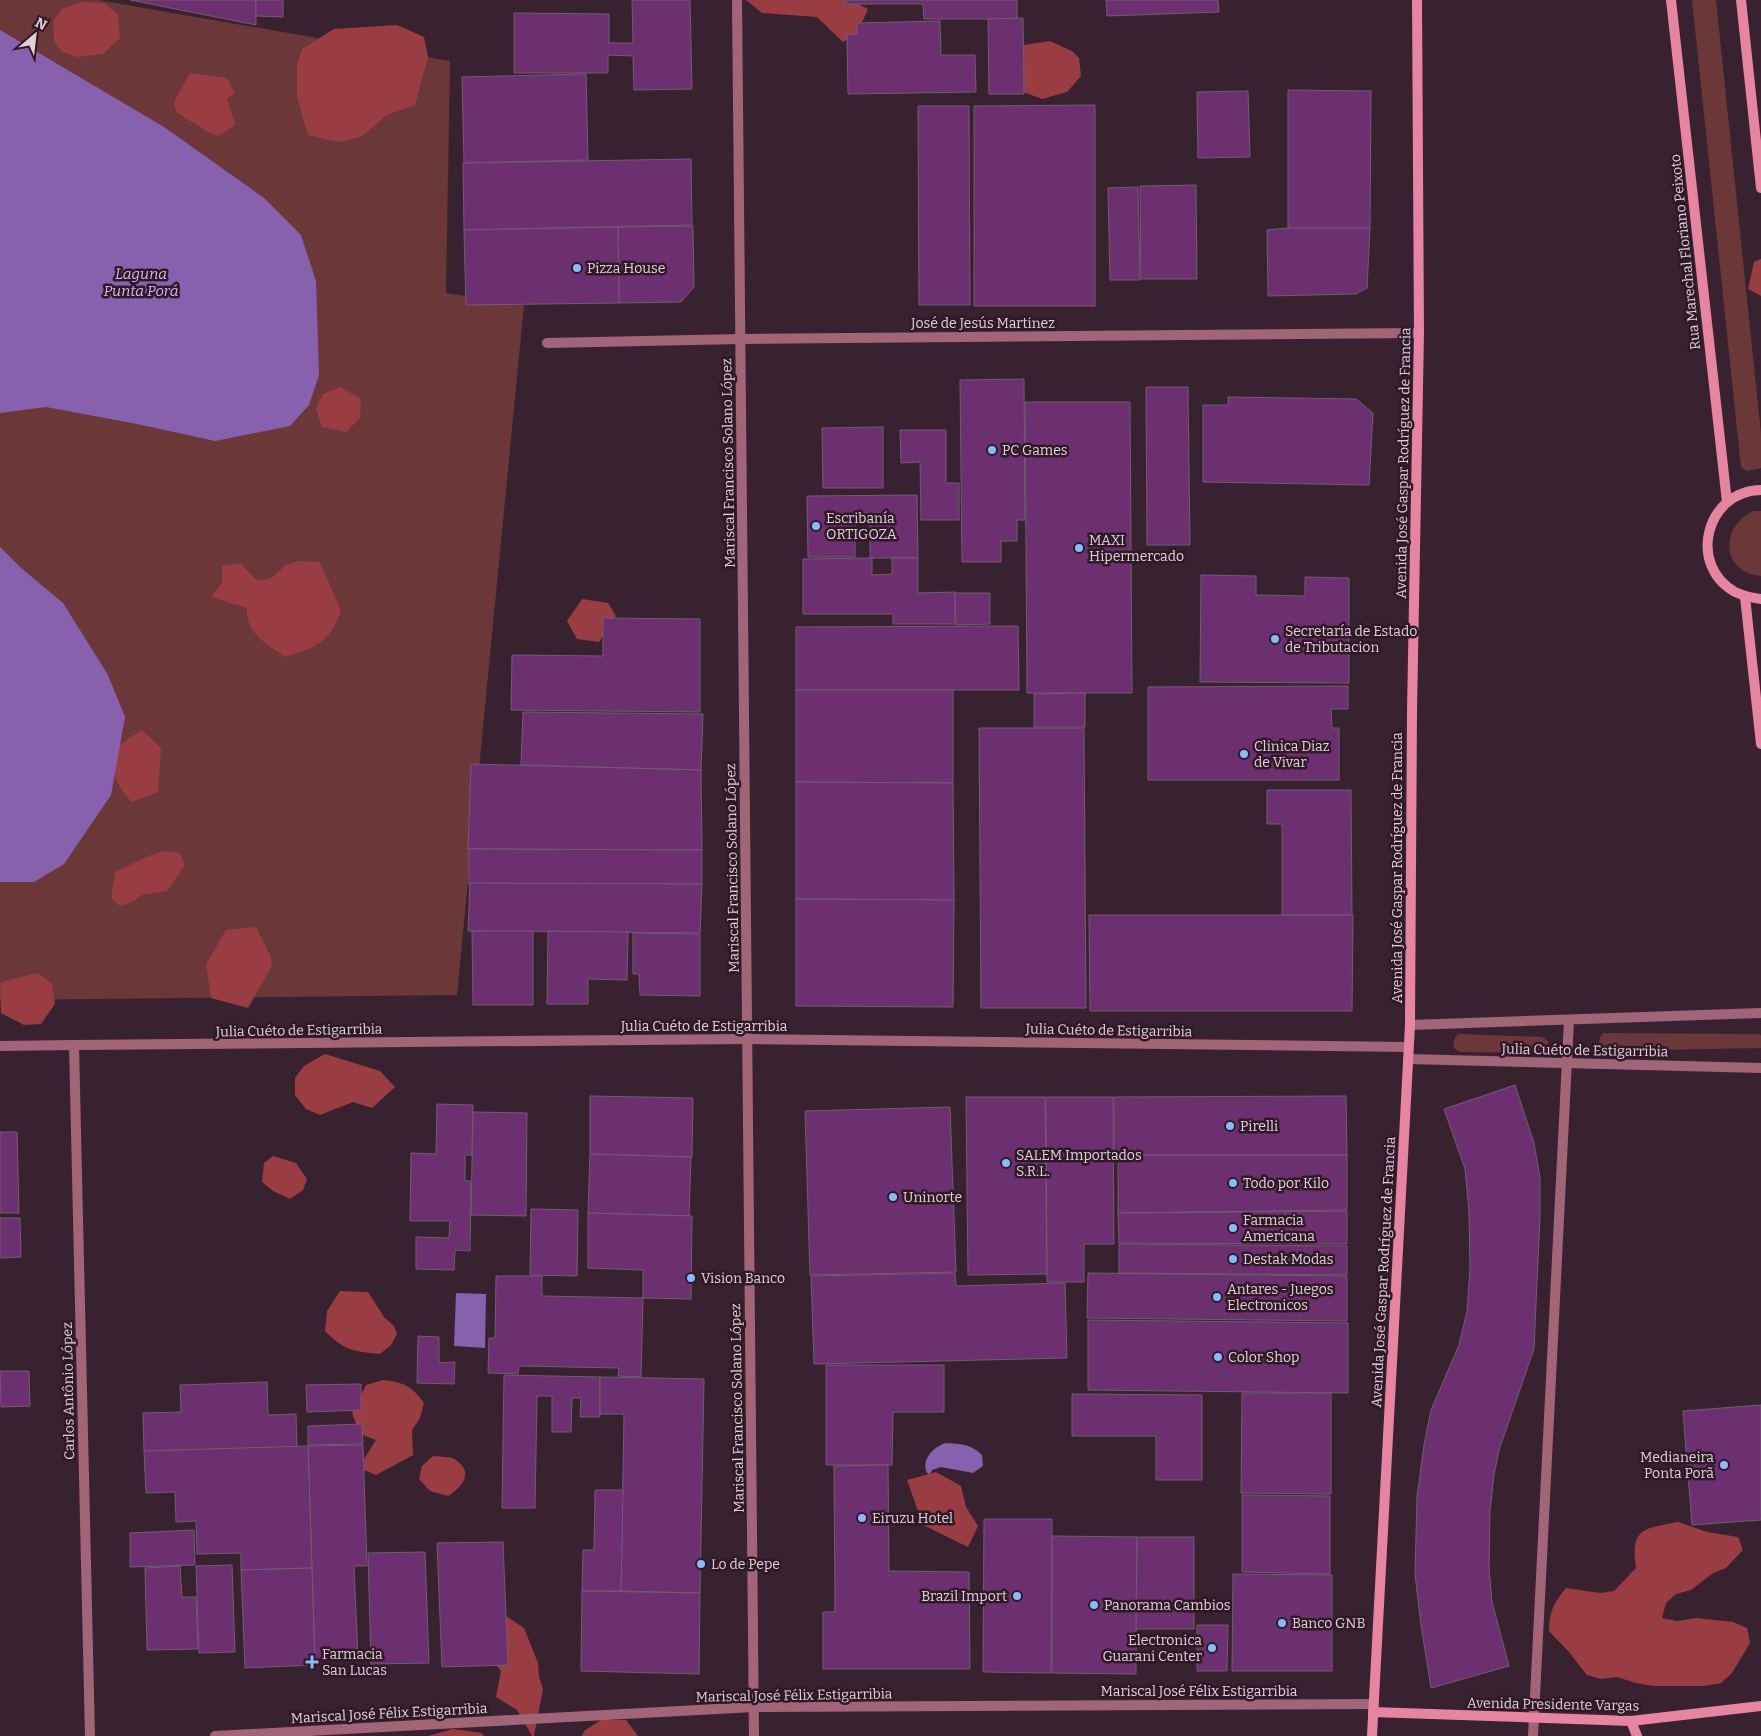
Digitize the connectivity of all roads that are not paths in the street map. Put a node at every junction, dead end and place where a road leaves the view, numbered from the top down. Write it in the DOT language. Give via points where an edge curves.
graph roads {
  1 [pos="737,0"];
  2 [pos="1417,0"];
  3 [pos="1671,0"];
  4 [pos="1740,0"];
  5 [pos="1761,188"];
  6 [pos="1419,333"];
  7 [pos="741,339"];
  8 [pos="547,343"];
  9 [pos="1761,490"];
  10 [pos="1727,502"];
  11 [pos="1745,597"];
  12 [pos="1761,599"];
  13 [pos="1761,744"];
  14 [pos="1761,1013"];
  15 [pos="1569,1020"];
  16 [pos="1410,1025"];
  17 [pos="746,1039"];
  18 [pos="0,1046"];
  19 [pos="74,1046"];
  20 [pos="1408,1047"];
  21 [pos="1408,1059"];
  22 [pos="1566,1063"];
  23 [pos="1761,1068"];
  24 [pos="1761,1706"];
  25 [pos="754,1707"];
  26 [pos="1374,1708"];
  27 [pos="1534,1718"];
  28 [pos="1631,1721"];
  29 [pos="90,1736"];
  30 [pos="215,1736"];
  31 [pos="754,1736"];
  32 [pos="1372,1736"];
  33 [pos="1533,1736"];
  34 [pos="1637,1736"];
  1 -- 7 [label="street, Mariscal Francisco Solano López"];
  2 -- 6 [label="main road, Avenida José Gaspar Rodríguez de Francia"];
  3 -- 10 [label="main road, Rua Marechal Floriano Peixoto"];
  4 -- 5 [label="main road"];
  6 -- 7 [label="street, José de Jesús Martinez"];
  6 -- 16 [label="main road, Avenida José Gaspar Rodríguez de Francia"];
  7 -- 8 [label="street, José de Jesús Martinez"];
  7 -- 17 [label="street, Mariscal Francisco Solano López"];
  9 -- 10 [label="main road" via="1738,495"];
  10 -- 11 [label="main road" via="1712,522 1708,548 1712,565 1721,580"];
  11 -- 12 [label="main road"];
  11 -- 13 [label="main road"];
  14 -- 15 [label="street, Julia Cuéto de Estigarribia"];
  15 -- 16 [label="street, Julia Cuéto de Estigarribia"];
  15 -- 22 [label="street"];
  16 -- 20 [label="main road, Avenida José Gaspar Rodríguez de Francia"];
  17 -- 19 [label="street, Julia Cuéto de Estigarribia"];
  17 -- 20 [label="street, Julia Cuéto de Estigarribia"];
  17 -- 25 [label="street, Mariscal Francisco Solano López"];
  18 -- 19 [label="street, Julia Cuéto de Estigarribia"];
  19 -- 29 [label="street, Carlos Antônio López"];
  20 -- 21 [label="main road, Avenida José Gaspar Rodríguez de Francia"];
  21 -- 22 [label="street, Julia Cuéto de Estigarribia"];
  21 -- 26 [label="main road, Avenida José Gaspar Rodríguez de Francia"];
  22 -- 23 [label="street, Julia Cuéto de Estigarribia"];
  22 -- 27 [label="street"];
  24 -- 28 [label="main road, Avenida Presidente Vargas"];
  25 -- 26 [label="street, Mariscal José Félix Estigarribia"];
  25 -- 30 [label="street, Mariscal José Félix Estigarribia"];
  25 -- 31 [label="street, Mariscal Francisco Solano López"];
  26 -- 27 [label="main road, Avenida Presidente Vargas"];
  26 -- 32 [label="main road, Avenida José Gaspar Rodríguez de Francia"];
  27 -- 28 [label="main road, Avenida Presidente Vargas"];
  27 -- 33 [label="street"];
  28 -- 34 [label="main road"];
}
